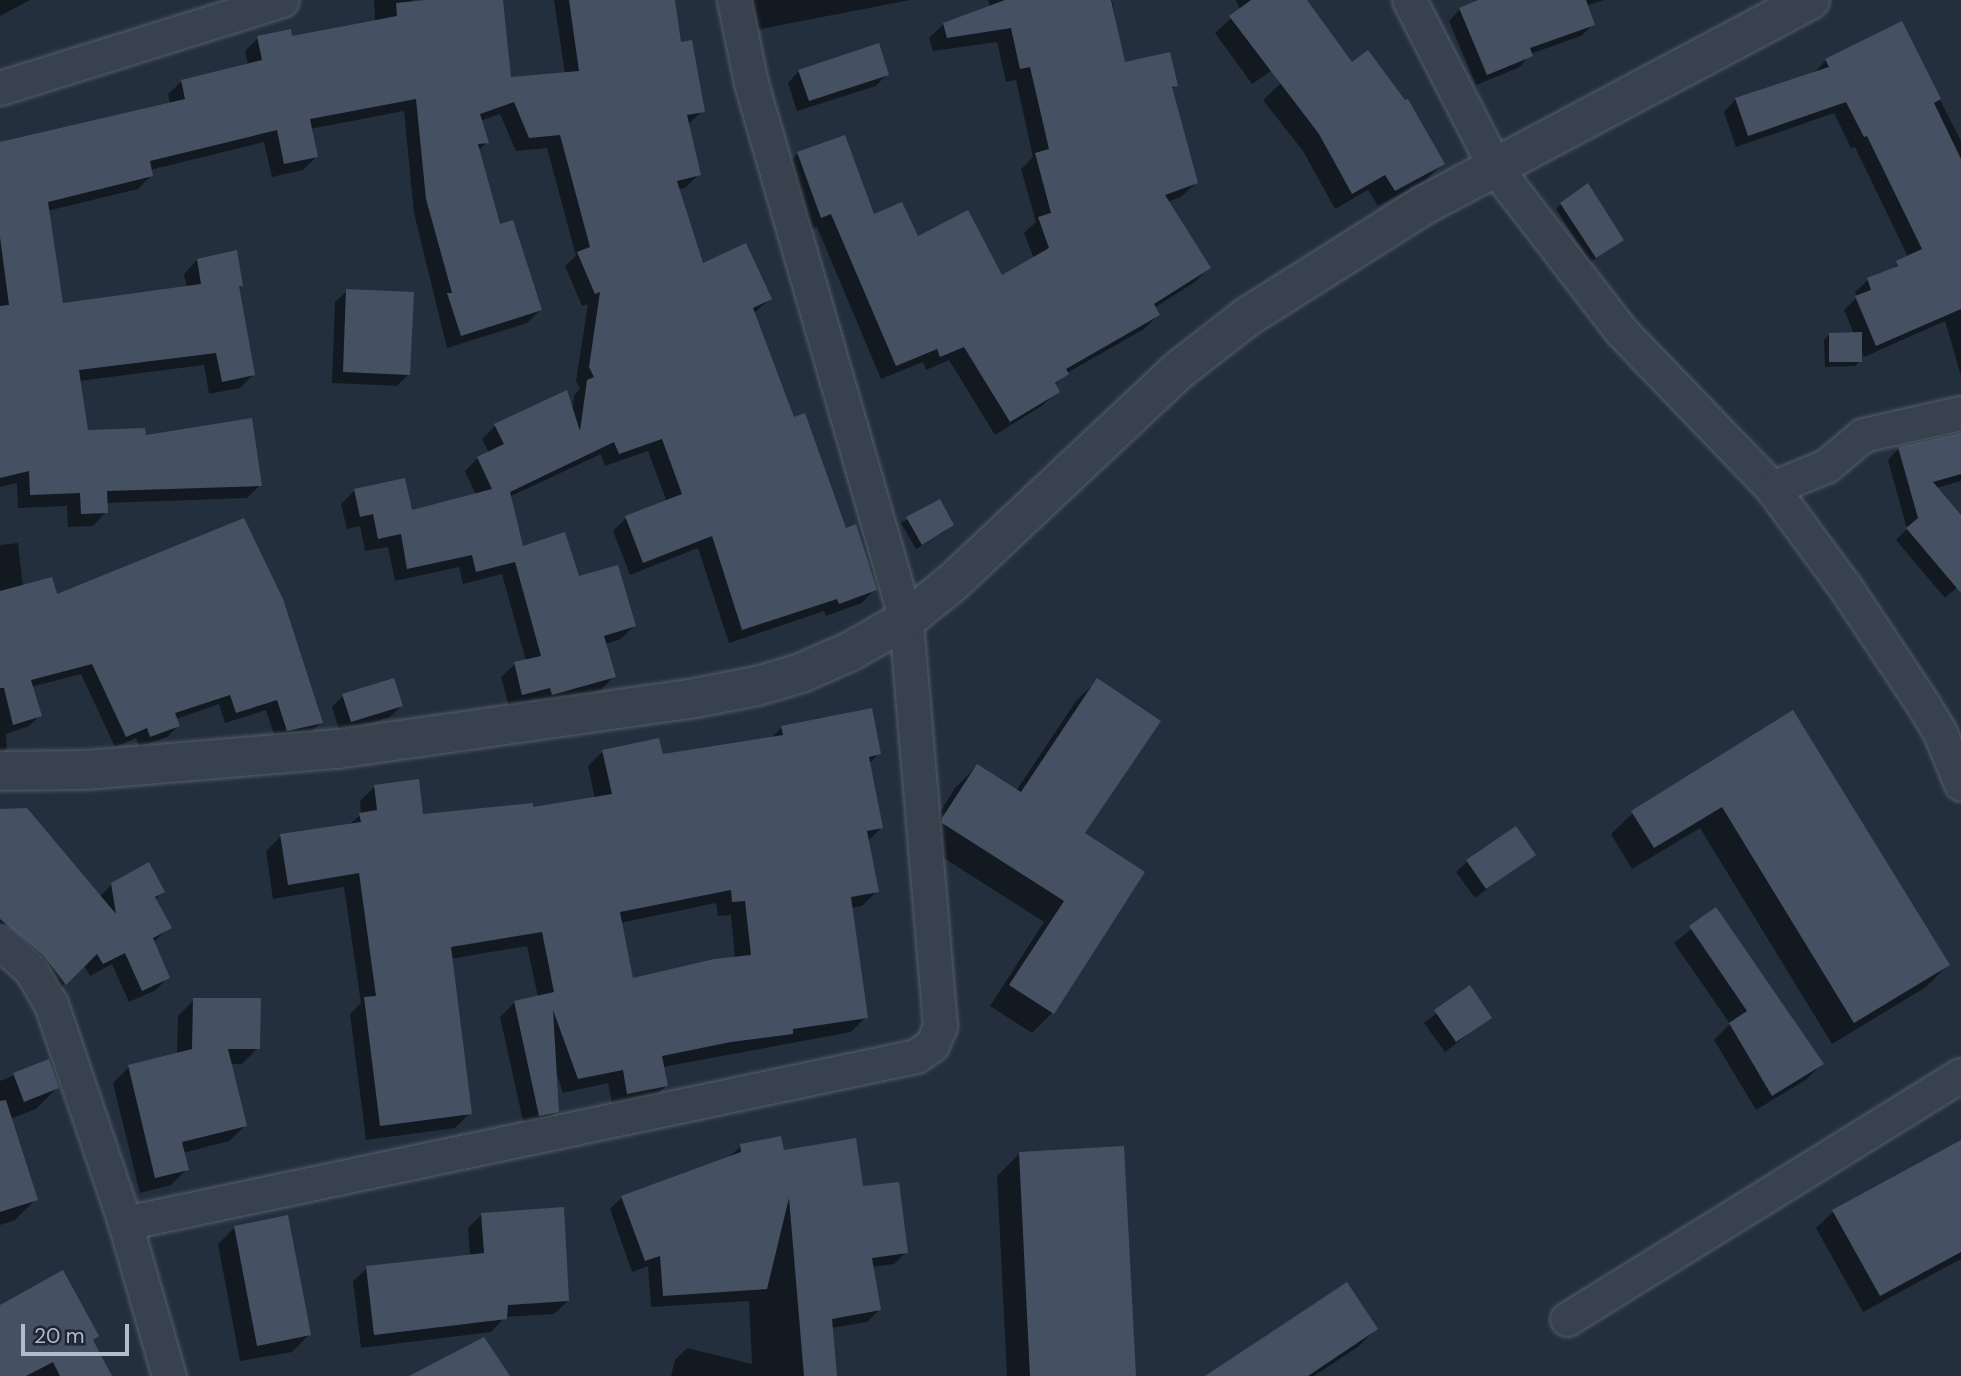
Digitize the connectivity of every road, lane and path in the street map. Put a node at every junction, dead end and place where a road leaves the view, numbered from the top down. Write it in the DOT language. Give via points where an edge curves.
graph roads {
  1 [pos="282,0"];
  2 [pos="734,0"];
  3 [pos="1409,0"];
  4 [pos="1810,0"];
  5 [pos="0,88"];
  6 [pos="1496,169"];
  7 [pos="1961,413"];
  8 [pos="1772,488"];
  9 [pos="906,620"];
  10 [pos="0,771"];
  11 [pos="1961,784"];
  12 [pos="0,942"];
  13 [pos="1961,1075"];
  14 [pos="125,1223"];
  15 [pos="1567,1319"];
  16 [pos="169,1376"];
  1 -- 5 [label="street"];
  2 -- 9 [label="street" via="751,83"];
  3 -- 6 [label="street"];
  4 -- 6 [label="street"];
  6 -- 8 [label="street" via="1622,332"];
  6 -- 9 [label="street" via="1388,226 1238,324 1180,369 952,583"];
  7 -- 8 [label="street" via="1863,435 1826,466"];
  8 -- 11 [label="street" via="1924,706"];
  9 -- 10 [label="street" via="801,673 690,699 337,749 86,770"];
  9 -- 14 [label="street" via="940,1026 932,1045 916,1056"];
  12 -- 14 [label="street" via="31,970 51,1004"];
  13 -- 15 [label="street"];
  14 -- 16 [label="street"];
}
